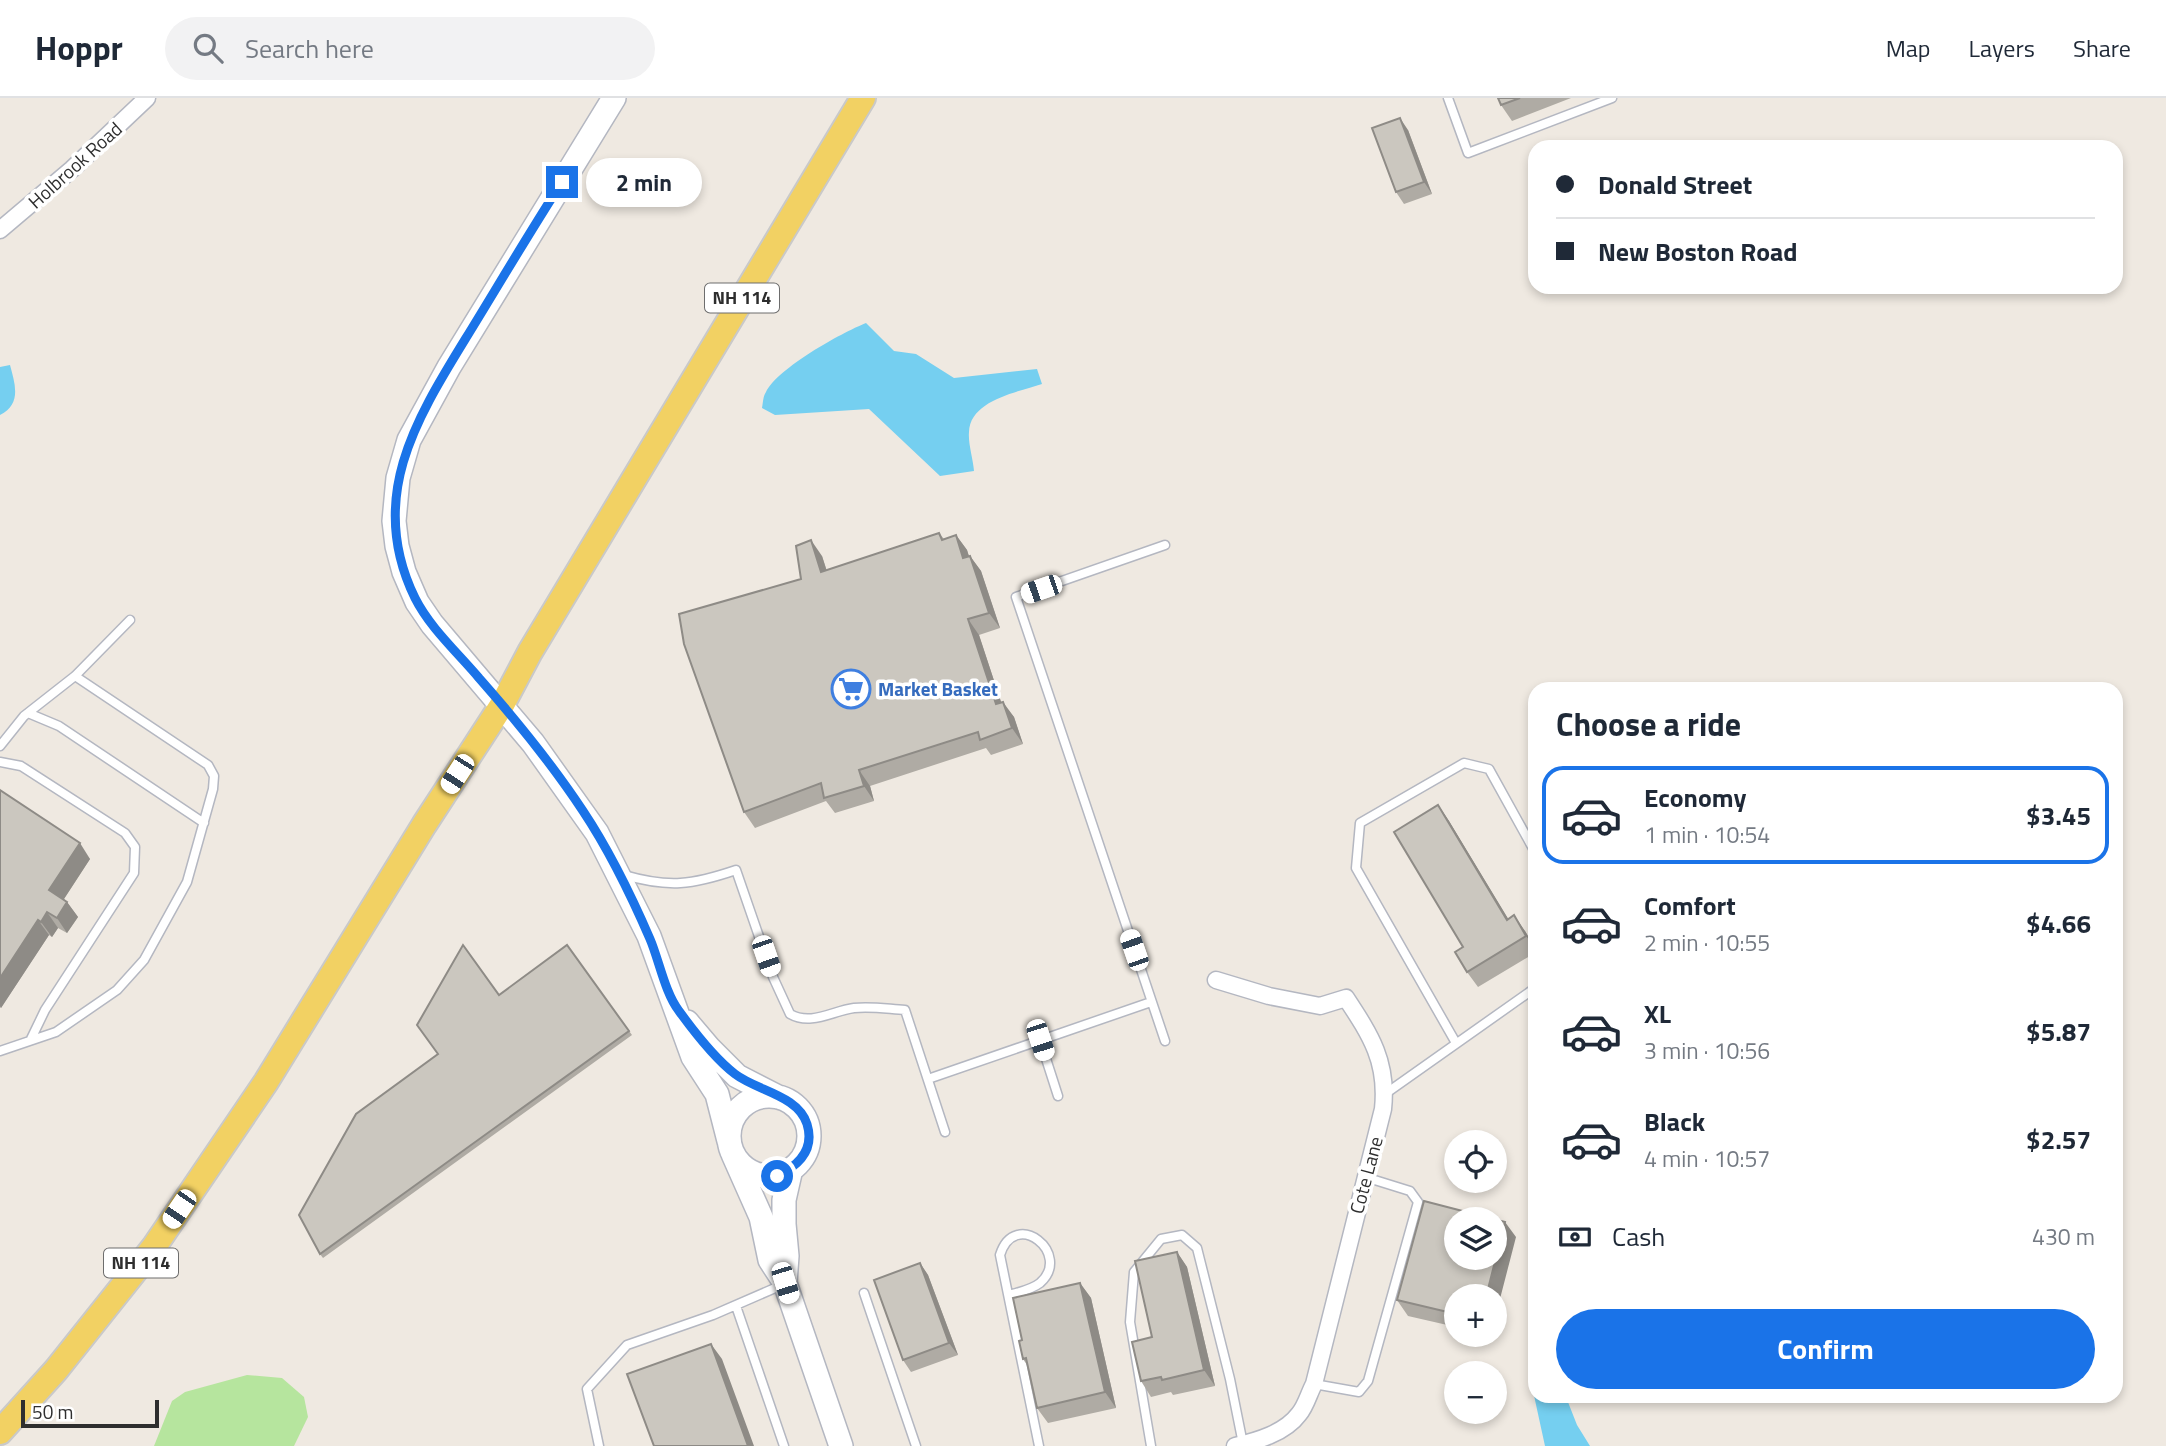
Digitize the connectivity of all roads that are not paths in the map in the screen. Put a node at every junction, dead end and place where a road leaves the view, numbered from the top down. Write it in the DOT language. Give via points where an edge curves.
graph roads {
  1 [pos="148,98"];
  2 [pos="614,98"];
  3 [pos="863,98"];
  4 [pos="1448,98"];
  5 [pos="1612,98"];
  6 [pos="0,230"];
  7 [pos="1165,545"];
  8 [pos="130,620"];
  9 [pos="75,676"];
  10 [pos="502,705"];
  11 [pos="28,713"];
  12 [pos="0,746"];
  13 [pos="0,762"];
  14 [pos="204,823"];
  15 [pos="1528,839"];
  16 [pos="619,873"];
  17 [pos="1216,980"];
  18 [pos="1528,993"];
  19 [pos="1151,1002"];
  20 [pos="676,1008"];
  21 [pos="31,1040"];
  22 [pos="1040,1040"];
  23 [pos="1165,1041"];
  24 [pos="1456,1043"];
  25 [pos="0,1050"];
  26 [pos="928,1079"];
  27 [pos="1385,1094"];
  28 [pos="1058,1096"];
  29 [pos="781,1098"];
  30 [pos="945,1132"];
  31 [pos="731,1148"];
  32 [pos="791,1169"];
  33 [pos="1365,1177"];
  34 [pos="785,1283"];
  35 [pos="863,1293"];
  36 [pos="1009,1295"];
  37 [pos="736,1306"];
  38 [pos="1314,1384"];
  39 [pos="0,1432"];
  40 [pos="1239,1445"];
  41 [pos="599,1446"];
  42 [pos="784,1446"];
  43 [pos="841,1446"];
  44 [pos="916,1446"];
  45 [pos="1039,1446"];
  46 [pos="1151,1446"];
  1 -- 6 [label="street, Holbrook Road"];
  2 -- 10 [label="street" via="426,407 409,440 398,478 397,545 417,601"];
  3 -- 10 [label="main road, NH 114"];
  4 -- 5 [label="lane" via="1468,153"];
  7 -- 19 [label="lane" via="1016,597"];
  8 -- 9 [label="lane"];
  9 -- 11 [label="lane"];
  9 -- 14 [label="lane" via="208,765 214,776"];
  10 -- 16 [label="street" via="582,809"];
  10 -- 39 [label="main road, NH 114" via="266,1082 154,1247"];
  11 -- 12 [label="lane"];
  11 -- 14 [label="lane" via="59,726"];
  13 -- 21 [label="lane" via="22,766 125,833 135,847 134,873 45,1010"];
  14 -- 21 [label="lane" via="187,882 144,960 117,990 56,1032"];
  15 -- 24 [label="lane" via="1489,769 1464,763 1360,823 1356,868"];
  16 -- 20 [label="street"];
  16 -- 26 [label="lane" via="652,883 684,884 736,870 790,1014 803,1019 852,1008 905,1010"];
  17 -- 27 [label="street, Cote Lane" via="1320,1006 1346,998 1374,1043"];
  18 -- 24 [label="lane"];
  19 -- 22 [label="lane"];
  19 -- 23 [label="lane"];
  20 -- 29 [label="street" via="737,1076"];
  20 -- 31 [label="street" via="693,1057 717,1094"];
  21 -- 25 [label="lane"];
  22 -- 26 [label="lane"];
  22 -- 28 [label="lane"];
  24 -- 27 [label="lane"];
  26 -- 30 [label="lane"];
  27 -- 33 [label="street, Cote Lane"];
  29 -- 31 [label="street" via="768,1096 743,1105 730,1128"];
  29 -- 32 [label="street" via="802,1113 809,1138 800,1162"];
  31 -- 32 [label="street" via="741,1165 752,1172 777,1176"];
  31 -- 34 [label="street" via="754,1196 770,1260"];
  32 -- 34 [label="street" via="784,1200"];
  33 -- 38 [label="street, Cote Lane"];
  33 -- 38 [label="lane" via="1410,1191 1418,1202 1368,1381 1359,1392"];
  34 -- 37 [label="lane"];
  34 -- 43 [label="street"];
  35 -- 44 [label="lane"];
  36 -- 36 [label="lane" via="1000,1255 1004,1244 1027,1234 1038,1238 1051,1262 1048,1273 1039,1283"];
  36 -- 45 [label="lane"];
  37 -- 41 [label="lane" via="627,1345 587,1389"];
  37 -- 42 [label="lane"];
  38 -- 40 [label="street, Cote Lane" via="1300,1414 1286,1427"];
  40 -- 46 [label="lane" via="1230,1379 1197,1248 1182,1235 1161,1239 1134,1272 1130,1322"];
}
